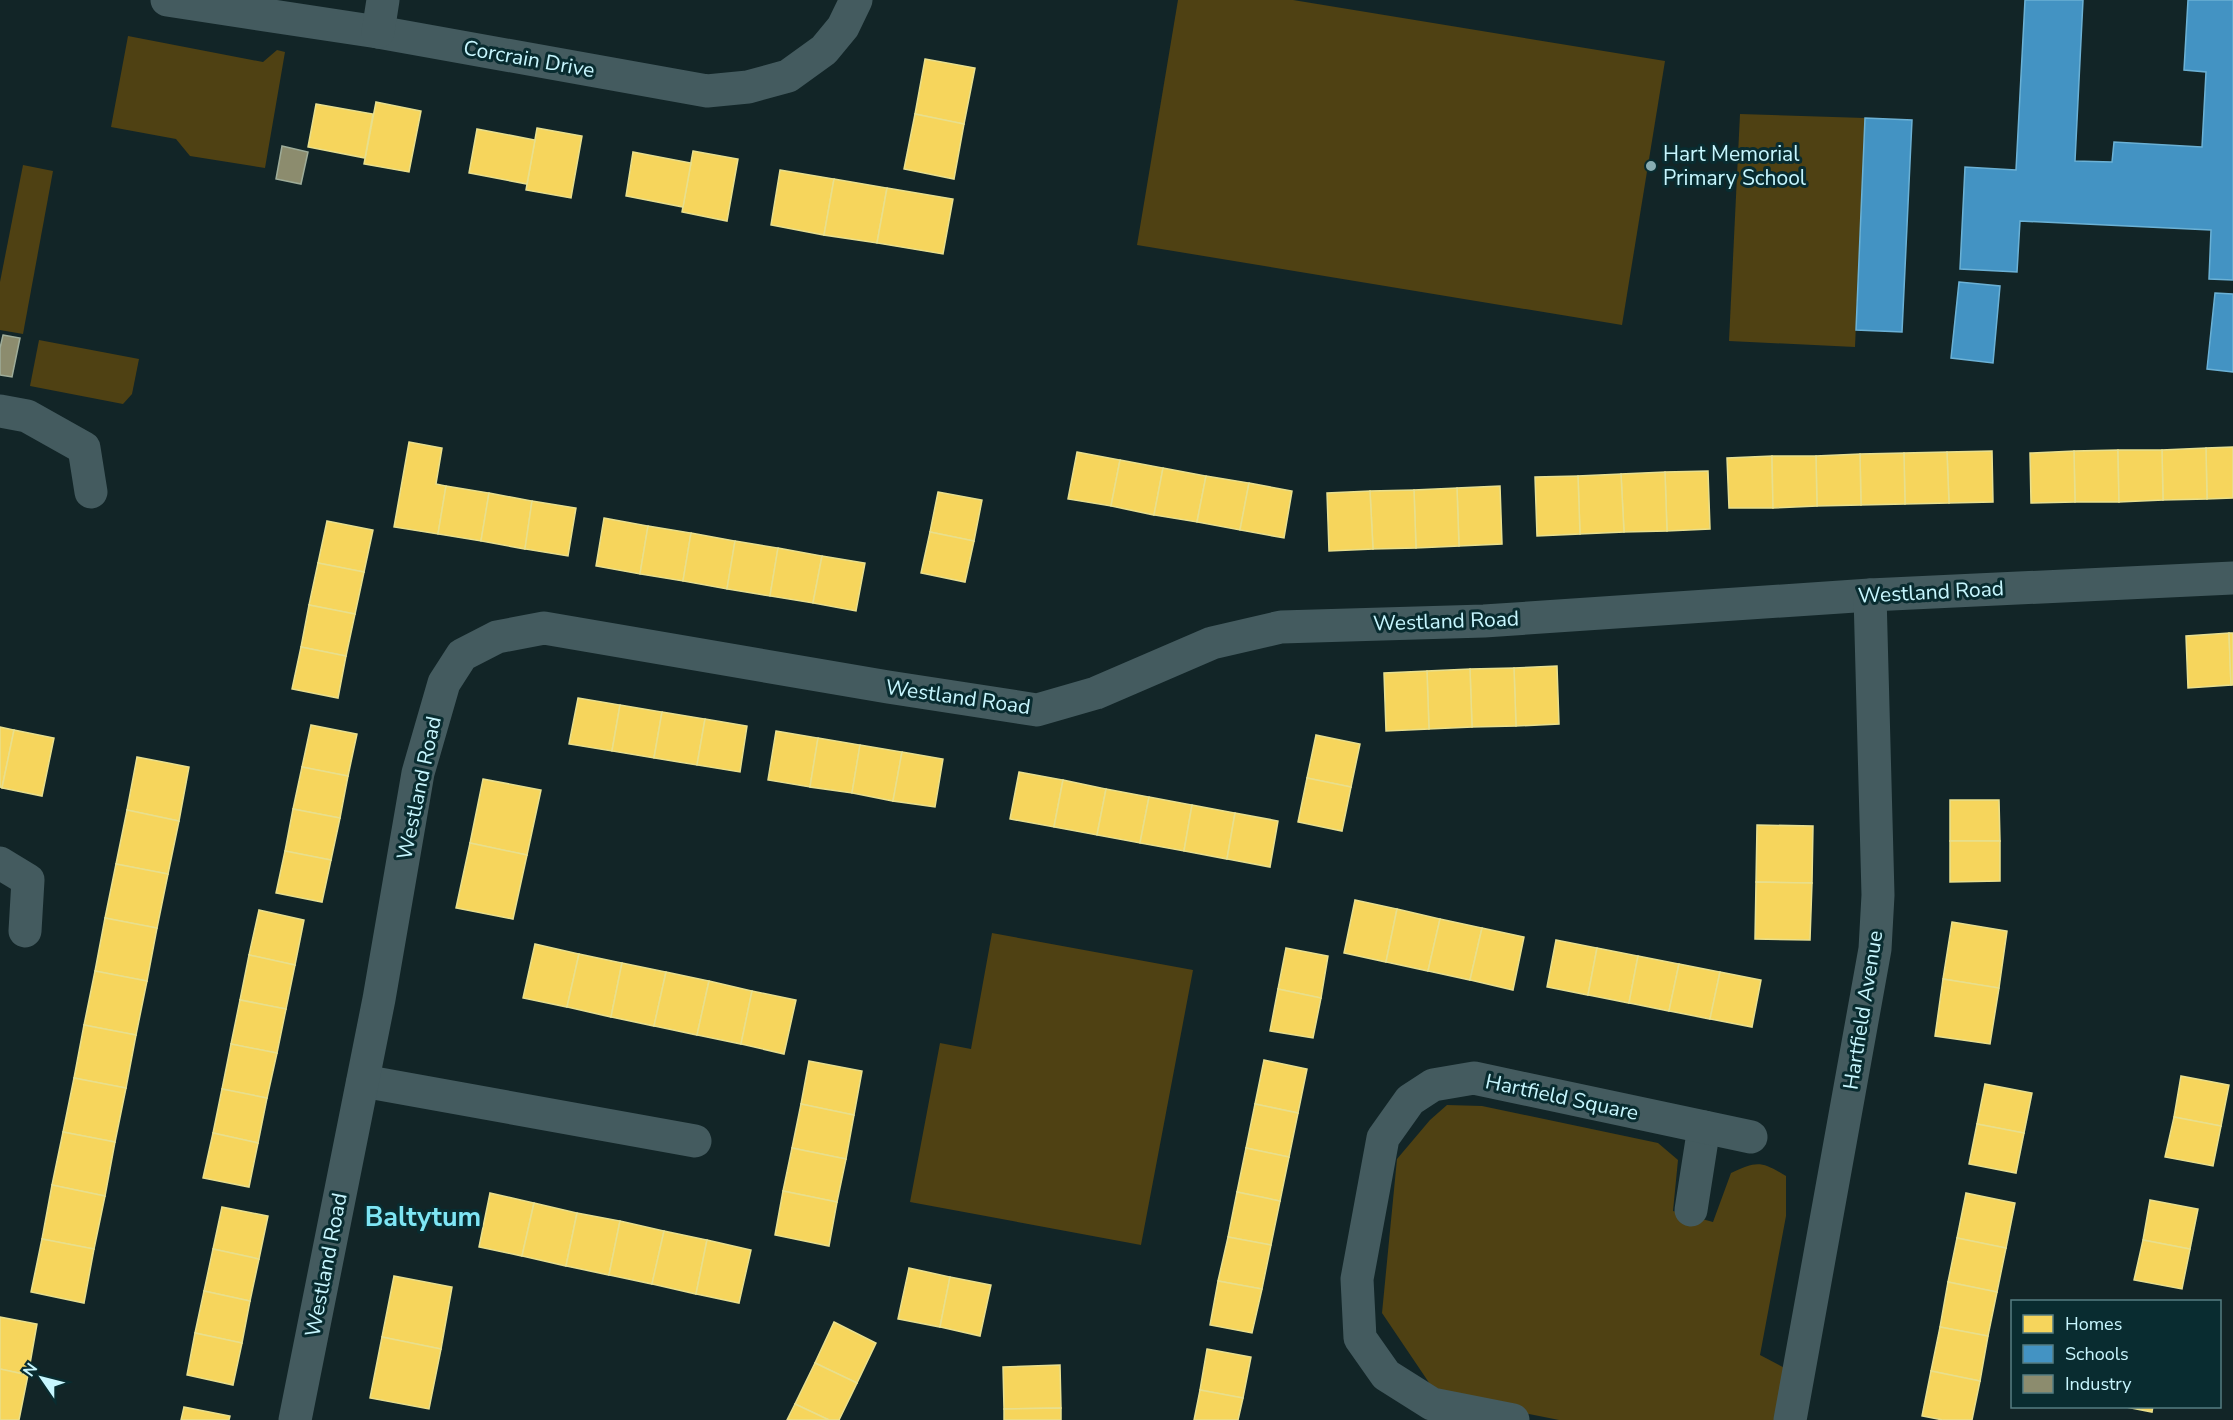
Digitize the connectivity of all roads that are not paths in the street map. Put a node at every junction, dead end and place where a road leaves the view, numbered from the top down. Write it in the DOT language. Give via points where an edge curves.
graph roads {
  1 [pos="167,0"];
  2 [pos="383,0"];
  3 [pos="856,0"];
  4 [pos="378,32"];
  5 [pos="0,411"];
  6 [pos="91,492"];
  7 [pos="2233,578"];
  8 [pos="1870,595"];
  9 [pos="0,863"];
  10 [pos="25,931"];
  11 [pos="363,1081"];
  12 [pos="1704,1127"];
  13 [pos="1751,1137"];
  14 [pos="695,1141"];
  15 [pos="1691,1210"];
  16 [pos="295,1420"];
  17 [pos="1513,1420"];
  18 [pos="1790,1420"];
  1 -- 4 [label="street, Corcrain Drive"];
  2 -- 4 [label="street"];
  3 -- 4 [label="street, Corcrain Drive" via="843,27 824,50 788,76 748,87 707,91"];
  5 -- 6 [label="street" via="27,416 84,448"];
  7 -- 8 [label="street, Westland Road"];
  8 -- 11 [label="street, Westland Road" via="1484,621 1281,627 1212,643 1096,693 1037,710 544,628 497,638 462,655 444,683 418,773"];
  8 -- 18 [label="street, Hartfield Avenue" via="1878,883 1875,949"];
  9 -- 10 [label="street" via="28,880"];
  11 -- 14 [label="street"];
  11 -- 16 [label="street, Westland Road"];
  12 -- 13 [label="street, Hartfield Square"];
  12 -- 15 [label="street"];
  12 -- 17 [label="street, Hartfield Square" via="1474,1078 1433,1085 1410,1100 1383,1138 1357,1279 1360,1338 1386,1375 1432,1404"];
}
